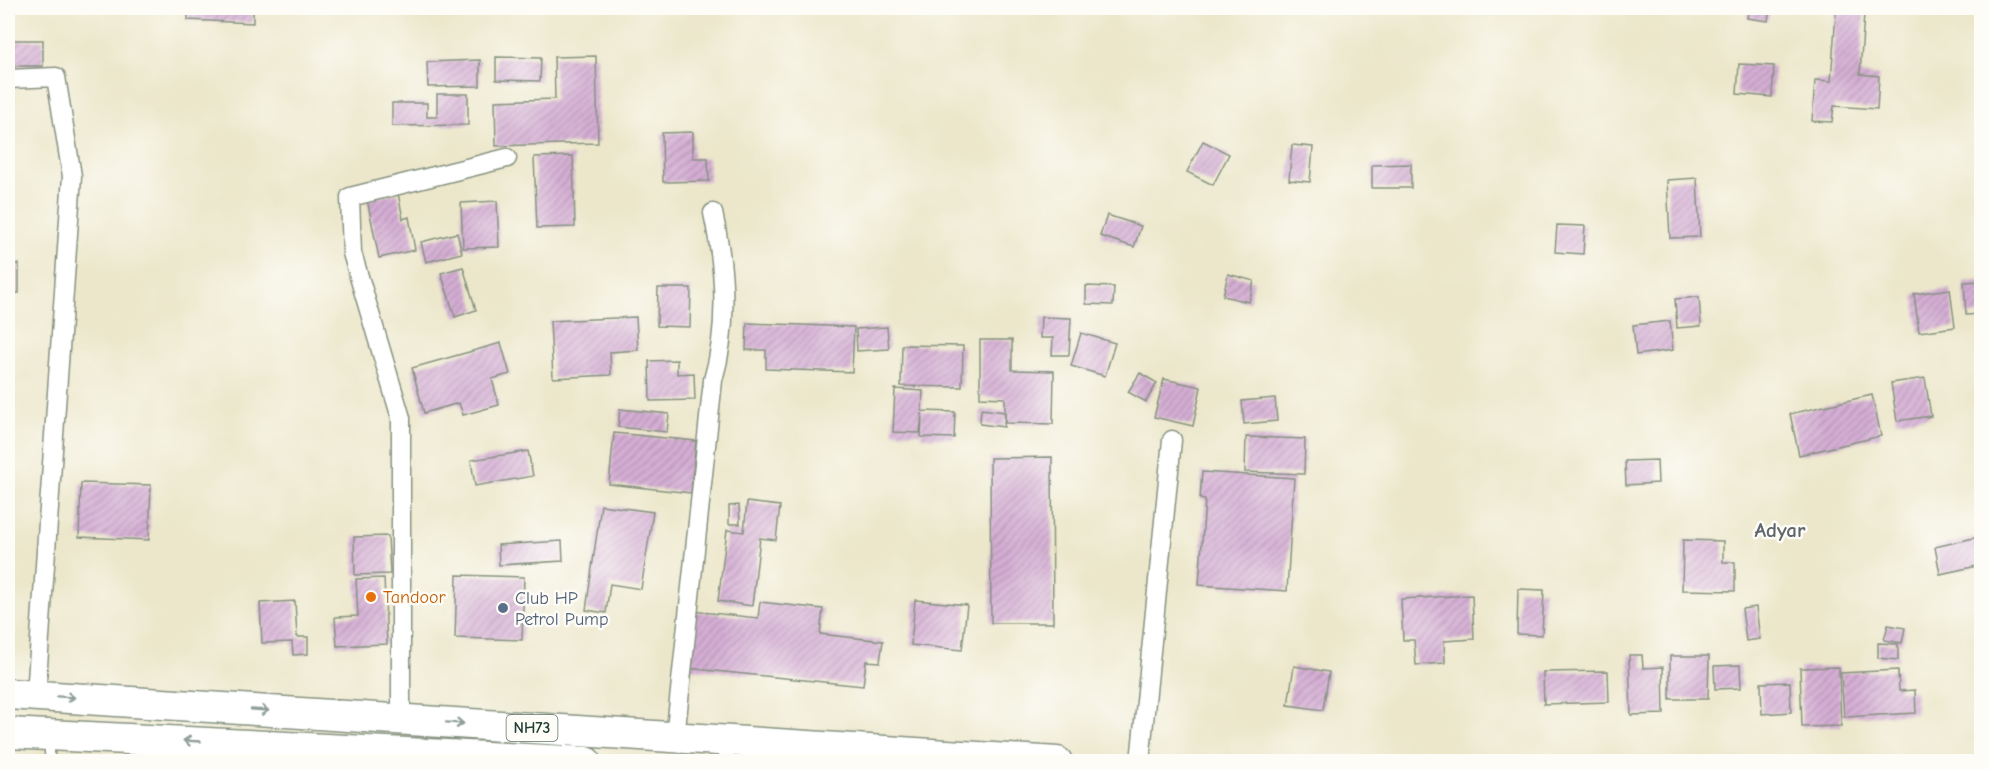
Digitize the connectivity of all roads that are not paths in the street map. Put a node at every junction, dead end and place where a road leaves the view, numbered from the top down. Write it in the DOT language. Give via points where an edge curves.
graph roads {
  1 [pos="8,79"];
  2 [pos="507,158"];
  3 [pos="713,213"];
  4 [pos="1172,440"];
  5 [pos="22,695"];
  6 [pos="401,720"];
  7 [pos="8,733"];
  8 [pos="675,738"];
  9 [pos="49,748"];
  10 [pos="724,751"];
  11 [pos="586,762"];
  12 [pos="1057,762"];
  13 [pos="1140,762"];
  1 -- 5 [label="street" via="56,78 72,176"];
  2 -- 6 [label="street" via="350,197 352,253 401,418"];
  3 -- 8 [label="street" via="724,261 722,352 713,380"];
  4 -- 13 [label="street"];
  5 -- 6 [label="highway, NH73, one-way"];
  6 -- 8 [label="highway, NH73, one-way"];
  7 -- 9 [label="highway, NH73"];
  8 -- 10 [label="highway, NH73"];
  11 -- 9 [label="highway, NH73, one-way"];
  10 -- 12 [label="highway, NH73"];
}
